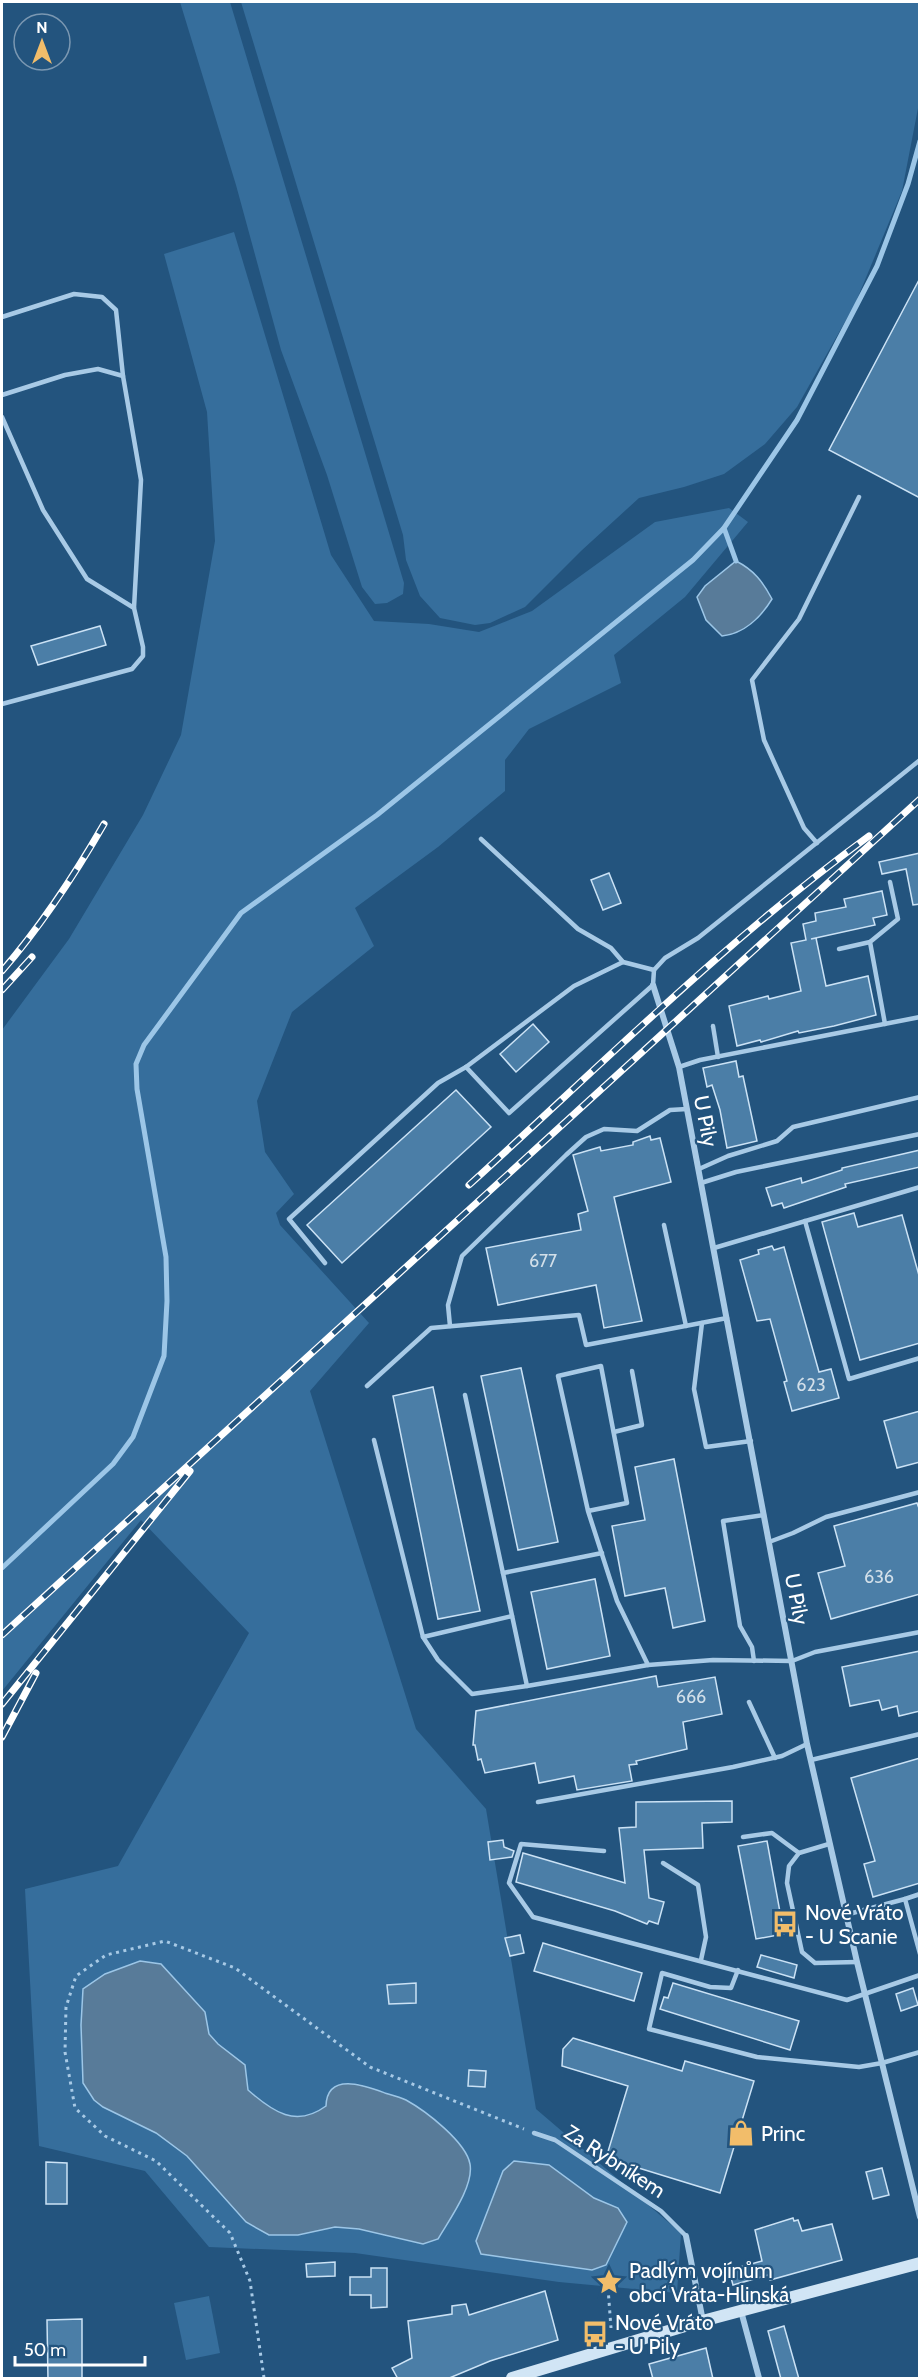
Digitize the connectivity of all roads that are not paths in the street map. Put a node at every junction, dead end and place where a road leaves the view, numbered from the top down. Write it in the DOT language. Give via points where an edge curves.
graph roads {
  1 [pos="2,317"];
  2 [pos="123,376"];
  3 [pos="2,395"];
  4 [pos="2,417"];
  5 [pos="859,497"];
  6 [pos="134,608"];
  7 [pos="2,704"];
  8 [pos="920,760"];
  9 [pos="481,839"];
  10 [pos="818,843"];
  11 [pos="890,882"];
  12 [pos="870,942"];
  13 [pos="839,949"];
  14 [pos="623,962"];
  15 [pos="654,970"];
  16 [pos="653,985"];
  17 [pos="920,1017"];
  18 [pos="885,1024"];
  19 [pos="713,1026"];
  20 [pos="718,1057"];
  21 [pos="466,1067"];
  22 [pos="680,1068"];
  23 [pos="920,1097"];
  24 [pos="687,1109"];
  25 [pos="920,1134"];
  26 [pos="699,1169"];
  27 [pos="701,1183"];
  28 [pos="920,1187"];
  29 [pos="805,1221"];
  30 [pos="664,1225"];
  31 [pos="714,1248"];
  32 [pos="325,1263"];
  33 [pos="727,1318"];
  34 [pos="702,1323"];
  35 [pos="450,1326"];
  36 [pos="686,1326"];
  37 [pos="920,1358"];
  38 [pos="632,1371"];
  39 [pos="367,1386"];
  40 [pos="465,1395"];
  41 [pos="614,1432"];
  42 [pos="374,1440"];
  43 [pos="751,1441"];
  44 [pos="920,1492"];
  45 [pos="588,1511"];
  46 [pos="765,1515"];
  47 [pos="770,1542"];
  48 [pos="602,1553"];
  49 [pos="503,1573"];
  50 [pos="512,1616"];
  51 [pos="920,1632"];
  52 [pos="423,1636"];
  53 [pos="754,1660"];
  54 [pos="792,1660"];
  55 [pos="648,1665"];
  56 [pos="527,1686"];
  57 [pos="749,1702"];
  58 [pos="920,1734"];
  59 [pos="807,1744"];
  60 [pos="775,1758"];
  61 [pos="811,1760"];
  62 [pos="538,1802"];
  63 [pos="742,1837"];
  64 [pos="829,1844"];
  65 [pos="604,1851"];
  66 [pos="799,1853"];
  67 [pos="663,1863"];
  68 [pos="920,1894"];
  69 [pos="905,1899"];
  70 [pos="846,1915"];
  71 [pos="920,1954"];
  72 [pos="701,1960"];
  73 [pos="856,1962"];
  74 [pos="738,1970"];
  75 [pos="920,1975"];
  76 [pos="865,1994"];
  77 [pos="920,2052"];
  78 [pos="882,2063"];
  79 [pos="534,2133"];
  80 [pos="920,2217"];
  81 [pos="686,2236"];
  82 [pos="920,2263"];
  83 [pos="741,2311"];
  84 [pos="703,2321"];
  85 [pos="528,2376"];
  86 [pos="512,2379"];
  87 [pos="759,2379"];
  1 -- 2 [label="lane" via="74,294 102,297 116,310"];
  2 -- 3 [label="lane" via="98,369"];
  2 -- 6 [label="lane" via="141,480"];
  4 -- 6 [label="lane" via="43,510 87,579"];
  5 -- 10 [label="lane" via="799,619 752,680 765,740 804,828"];
  6 -- 7 [label="lane" via="143,656 132,669"];
  8 -- 10 [label="lane"];
  9 -- 14 [label="lane" via="579,929 611,948"];
  10 -- 15 [label="lane"];
  11 -- 12 [label="lane" via="897,919"];
  12 -- 13 [label="lane"];
  12 -- 18 [label="lane"];
  14 -- 15 [label="lane"];
  14 -- 21 [label="lane" via="574,986"];
  15 -- 16 [label="lane"];
  16 -- 21 [label="lane" via="509,1113"];
  16 -- 22 [label="street, U Pily"];
  17 -- 18 [label="lane"];
  18 -- 20 [label="lane"];
  19 -- 20 [label="lane"];
  20 -- 22 [label="lane"];
  21 -- 32 [label="lane" via="438,1083 289,1219"];
  22 -- 24 [label="street, U Pily"];
  23 -- 26 [label="lane" via="793,1126 777,1141"];
  24 -- 26 [label="street, U Pily"];
  24 -- 35 [label="lane" via="670,1110 637,1131 604,1129 586,1137 566,1155 462,1256 448,1305"];
  25 -- 27 [label="lane" via="736,1172"];
  26 -- 27 [label="street, U Pily"];
  27 -- 31 [label="street, U Pily"];
  28 -- 29 [label="lane"];
  29 -- 31 [label="lane"];
  29 -- 37 [label="lane" via="849,1379"];
  30 -- 36 [label="lane"];
  31 -- 33 [label="street, U Pily"];
  33 -- 34 [label="lane"];
  33 -- 43 [label="street, U Pily"];
  34 -- 36 [label="lane"];
  34 -- 43 [label="lane" via="694,1389 706,1447"];
  35 -- 36 [label="lane" via="579,1314 586,1345"];
  35 -- 39 [label="lane" via="431,1328"];
  38 -- 41 [label="lane" via="642,1425"];
  40 -- 49 [label="lane"];
  41 -- 45 [label="lane" via="627,1503"];
  41 -- 45 [label="lane" via="601,1366 558,1376"];
  42 -- 52 [label="lane"];
  43 -- 46 [label="street, U Pily"];
  44 -- 47 [label="lane" via="826,1517"];
  45 -- 48 [label="lane"];
  46 -- 47 [label="street, U Pily"];
  46 -- 53 [label="lane" via="723,1521 740,1626 752,1647"];
  47 -- 54 [label="street, U Pily"];
  48 -- 49 [label="lane"];
  48 -- 55 [label="lane" via="617,1601"];
  49 -- 50 [label="lane"];
  50 -- 52 [label="lane"];
  50 -- 56 [label="lane"];
  51 -- 54 [label="lane"];
  52 -- 56 [label="lane" via="438,1660 472,1694"];
  53 -- 54 [label="lane"];
  53 -- 55 [label="lane"];
  54 -- 59 [label="street, U Pily"];
  55 -- 56 [label="lane"];
  57 -- 60 [label="lane"];
  58 -- 61 [label="lane"];
  59 -- 60 [label="lane"];
  59 -- 61 [label="street, U Pily"];
  60 -- 62 [label="lane"];
  61 -- 64 [label="street, U Pily"];
  63 -- 66 [label="lane" via="772,1833"];
  64 -- 66 [label="lane"];
  64 -- 70 [label="street, U Pily"];
  65 -- 72 [label="lane" via="521,1844 509,1883 533,1917"];
  66 -- 73 [label="lane" via="789,1866 787,1883 802,1952 815,1963"];
  67 -- 72 [label="lane" via="698,1885 706,1936"];
  68 -- 69 [label="lane"];
  69 -- 70 [label="lane"];
  69 -- 71 [label="lane"];
  70 -- 73 [label="street, U Pily"];
  72 -- 74 [label="lane"];
  73 -- 76 [label="street, U Pily"];
  74 -- 76 [label="lane" via="847,2000"];
  74 -- 78 [label="lane" via="731,1988 710,1987 662,1973 649,2029 758,2057 859,2067"];
  75 -- 76 [label="lane"];
  76 -- 78 [label="street, U Pily"];
  77 -- 78 [label="lane"];
  78 -- 80 [label="street, U Pily"];
  79 -- 81 [label="lane, Za Rybníkem" via="555,2140 661,2211"];
  81 -- 84 [label="street, Za Rybníkem"];
  82 -- 83 [label="main road"];
  83 -- 84 [label="main road"];
  83 -- 87 [label="street"];
  84 -- 85 [label="main road"];
  85 -- 86 [label="main road"];
}
